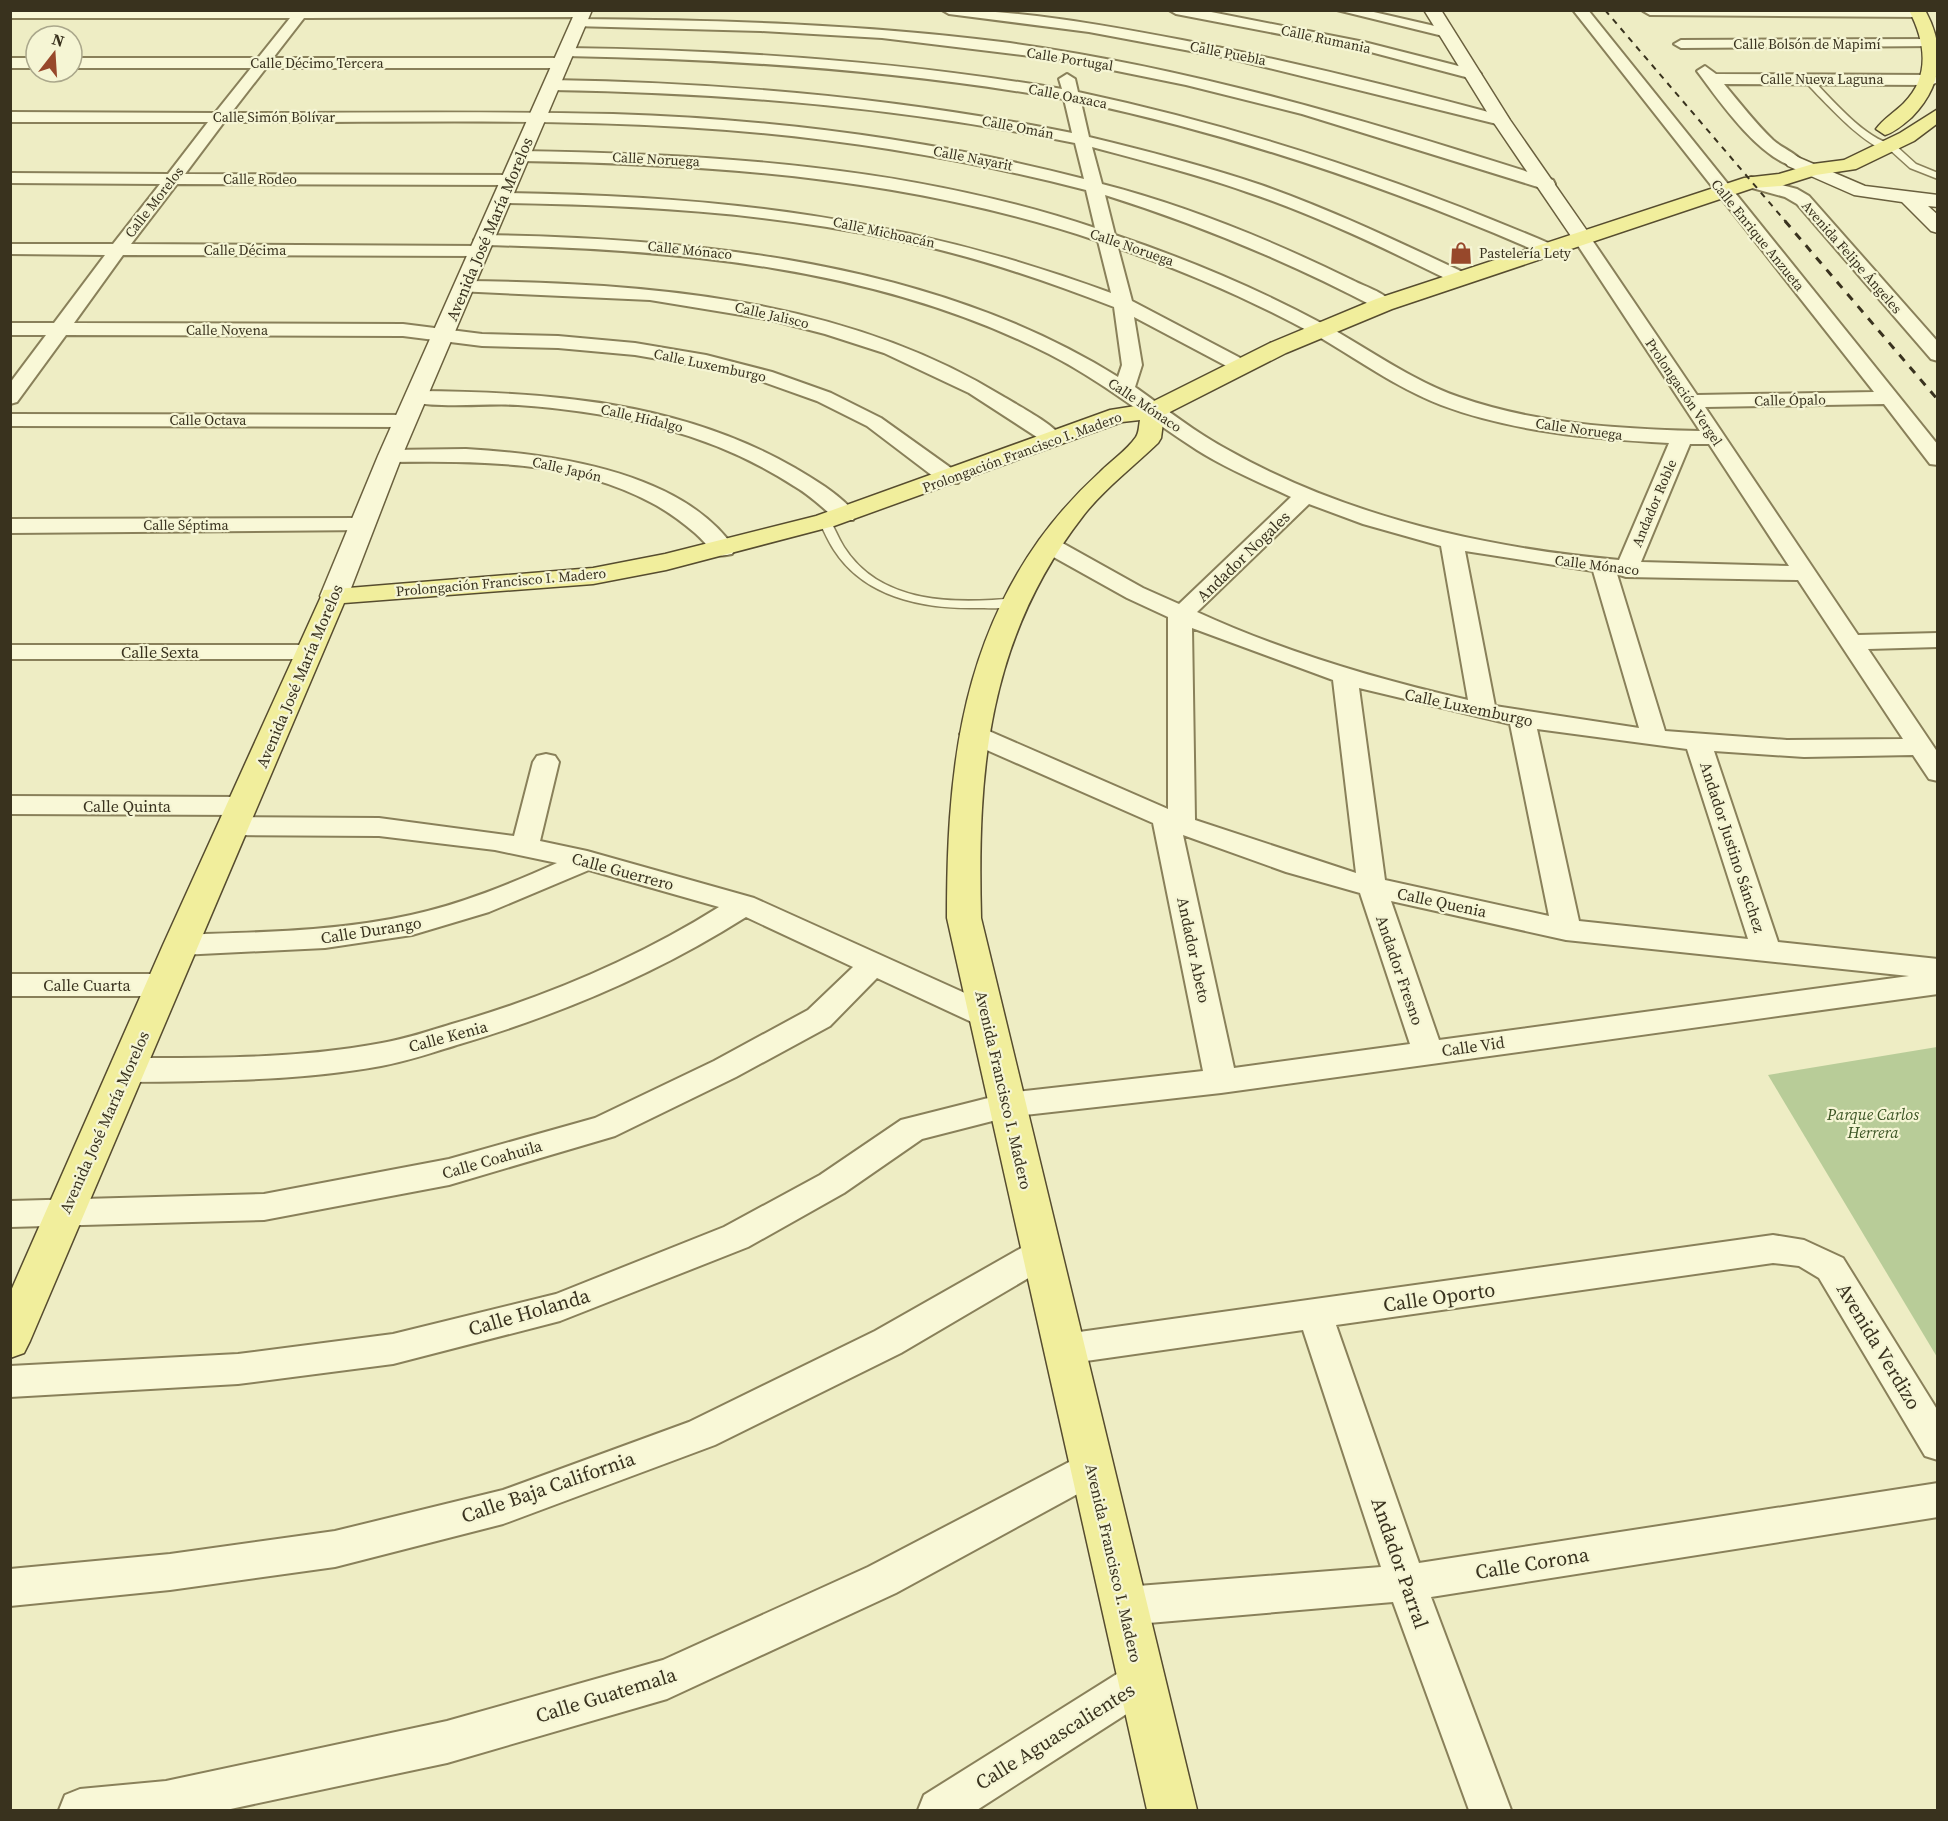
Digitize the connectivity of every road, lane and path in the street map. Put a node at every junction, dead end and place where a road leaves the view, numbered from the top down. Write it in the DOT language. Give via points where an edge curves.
graph roads {
  1 [pos="949,10"];
  2 [pos="1176,10"];
  3 [pos="1344,10"];
  4 [pos="1432,10"];
  5 [pos="1580,10"];
  6 [pos="1650,11"];
  7 [pos="302,12"];
  8 [pos="1918,12"];
  9 [pos="10,14"];
  10 [pos="581,16"];
  11 [pos="1050,17"];
  12 [pos="1447,33"];
  13 [pos="1673,36"];
  14 [pos="1934,44"];
  15 [pos="1060,56"];
  16 [pos="564,58"];
  17 [pos="84,63"];
  18 [pos="262,63"];
  19 [pos="1473,74"];
  20 [pos="1806,78"];
  21 [pos="1713,79"];
  22 [pos="1931,80"];
  23 [pos="552,85"];
  24 [pos="1071,96"];
  25 [pos="1938,114"];
  26 [pos="10,117"];
  27 [pos="218,117"];
  28 [pos="537,118"];
  29 [pos="1502,120"];
  30 [pos="1082,140"];
  31 [pos="1883,144"];
  32 [pos="520,156"];
  33 [pos="1804,166"];
  34 [pos="1938,176"];
  35 [pos="10,178"];
  36 [pos="173,178"];
  37 [pos="1751,182"];
  38 [pos="1547,184"];
  39 [pos="1093,186"];
  40 [pos="506,189"];
  41 [pos="1724,192"];
  42 [pos="1909,198"];
  43 [pos="1938,201"];
  44 [pos="1938,227"];
  45 [pos="1107,237"];
  46 [pos="1582,238"];
  47 [pos="481,245"];
  48 [pos="10,249"];
  49 [pos="118,249"];
  50 [pos="1547,249"];
  51 [pos="1460,278"];
  52 [pos="464,287"];
  53 [pos="1123,304"];
  54 [pos="1384,304"];
  55 [pos="10,329"];
  56 [pos="62,329"];
  57 [pos="1319,330"];
  58 [pos="443,335"];
  59 [pos="1938,355"];
  60 [pos="1241,366"];
  61 [pos="1124,390"];
  62 [pos="416,397"];
  63 [pos="10,398"];
  64 [pos="1889,398"];
  65 [pos="1690,401"];
  66 [pos="1154,411"];
  67 [pos="10,420"];
  68 [pos="405,421"];
  69 [pos="1059,437"];
  70 [pos="1682,437"];
  71 [pos="1715,438"];
  72 [pos="1114,449"];
  73 [pos="390,456"];
  74 [pos="1938,459"];
  75 [pos="950,478"];
  76 [pos="1305,495"];
  77 [pos="835,518"];
  78 [pos="362,525"];
  79 [pos="10,526"];
  80 [pos="1452,541"];
  81 [pos="1049,545"];
  82 [pos="724,549"];
  83 [pos="1615,569"];
  84 [pos="1804,573"];
  85 [pos="334,596"];
  86 [pos="1016,602"];
  87 [pos="1180,616"];
  88 [pos="1938,640"];
  89 [pos="1850,642"];
  90 [pos="10,652"];
  91 [pos="309,652"];
  92 [pos="1345,677"];
  93 [pos="1483,712"];
  94 [pos="1522,719"];
  95 [pos="973,734"];
  96 [pos="1655,739"];
  97 [pos="1698,742"];
  98 [pos="1919,747"];
  99 [pos="546,762"];
  100 [pos="1938,773"];
  101 [pos="10,805"];
  102 [pos="238,816"];
  103 [pos="1174,821"];
  104 [pos="525,847"];
  105 [pos="587,860"];
  106 [pos="1372,887"];
  107 [pos="744,904"];
  108 [pos="1566,930"];
  109 [pos="180,945"];
  110 [pos="1767,952"];
  111 [pos="873,964"];
  112 [pos="1938,969"];
  113 [pos="1938,982"];
  114 [pos="10,985"];
  115 [pos="164,985"];
  116 [pos="987,1017"];
  117 [pos="1428,1053"];
  118 [pos="127,1070"];
  119 [pos="1221,1081"];
  120 [pos="1008,1105"];
  121 [pos="10,1214"];
  122 [pos="64,1214"];
  123 [pos="1042,1252"];
  124 [pos="1813,1255"];
  125 [pos="1315,1314"];
  126 [pos="10,1341"];
  127 [pos="1065,1349"];
  128 [pos="10,1382"];
  129 [pos="1938,1444"];
  130 [pos="1092,1467"];
  131 [pos="1938,1500"];
  132 [pos="1406,1583"];
  133 [pos="10,1588"];
  134 [pos="1125,1606"];
  135 [pos="1142,1682"];
  136 [pos="80,1810"];
  137 [pos="939,1810"];
  138 [pos="1172,1810"];
  139 [pos="1490,1810"];
  1 -- 11 [label="street, Calle Puebla"];
  2 -- 19 [label="street, Calle Rumania" via="1364,46"];
  3 -- 12 [label="street"];
  4 -- 12 [label="street, Prolongación Vergel"];
  5 -- 41 [label="street, Calle Enrique Anzueta"];
  6 -- 8 [label="street"];
  6 -- 13 [label="street"];
  7 -- 9 [label="street, Calle Portugal"];
  7 -- 10 [label="street, Calle Portugal"];
  7 -- 18 [label="street, Calle Morelos"];
  8 -- 14 [label="main road, Prolongación Francisco I. Madero"];
  10 -- 15 [label="street, Calle Portugal" via="869,34"];
  10 -- 16 [label="street, Avenida José María Morelos"];
  11 -- 15 [label="street"];
  11 -- 29 [label="street, Calle Puebla" via="1273,62"];
  12 -- 19 [label="street, Prolongación Vergel"];
  13 -- 14 [label="street, Calle Bolsón de Mapimí"];
  13 -- 21 [label="street"];
  14 -- 22 [label="main road, Prolongación Francisco I. Madero"];
  15 -- 24 [label="street"];
  15 -- 38 [label="street, Calle Portugal" via="1308,110 1425,143"];
  16 -- 18 [label="street, Calle Décimo Tercera"];
  16 -- 23 [label="street, Avenida José María Morelos"];
  16 -- 24 [label="street, Calle Oaxaca" via="716,55 858,65 983,80"];
  17 -- 18 [label="street, Calle Décimo Tercera"];
  18 -- 27 [label="street, Calle Morelos"];
  19 -- 29 [label="street, Prolongación Vergel"];
  20 -- 21 [label="street, Calle Nueva Laguna"];
  20 -- 22 [label="street, Calle Nueva Laguna"];
  20 -- 31 [label="lane"];
  21 -- 33 [label="street" via="1769,146"];
  22 -- 31 [label="main road, Prolongación Francisco I. Madero"];
  23 -- 28 [label="street, Avenida José María Morelos"];
  23 -- 30 [label="street, Calle Omán" via="711,88 854,100 1005,123"];
  24 -- 30 [label="street"];
  24 -- 50 [label="street, Calle Oaxaca" via="1171,118 1290,151 1428,198"];
  25 -- 31 [label="main road, Prolongación Francisco I. Madero"];
  26 -- 27 [label="street, Calle Simón Bolívar"];
  27 -- 28 [label="street, Calle Simón Bolívar"];
  27 -- 36 [label="street, Calle Morelos"];
  28 -- 32 [label="street, Avenida José María Morelos"];
  28 -- 39 [label="street, Calle Nayarit" via="697,122 851,137 937,150"];
  29 -- 38 [label="street, Prolongación Vergel"];
  30 -- 39 [label="street"];
  30 -- 51 [label="street, Calle Omán" via="1160,160 1308,208"];
  31 -- 33 [label="main road, Prolongación Francisco I. Madero" via="1849,165"];
  31 -- 34 [label="lane" via="1912,166"];
  32 -- 40 [label="street, Avenida José María Morelos"];
  32 -- 45 [label="street, Calle Noruega" via="668,159 815,172 950,195"];
  33 -- 37 [label="main road, Prolongación Francisco I. Madero" via="1781,180"];
  33 -- 42 [label="street" via="1861,190"];
  35 -- 36 [label="street, Calle Rodeo"];
  36 -- 40 [label="street, Calle Rodeo"];
  36 -- 49 [label="street, Calle Morelos"];
  37 -- 41 [label="main road, Prolongación Francisco I. Madero"];
  37 -- 59 [label="street, Avenida Felipe Ángeles" via="1803,200"];
  38 -- 46 [label="street, Prolongación Vergel"];
  39 -- 45 [label="street"];
  39 -- 54 [label="street, Calle Nayarit" via="1246,238"];
  40 -- 47 [label="street, Avenida José María Morelos"];
  40 -- 53 [label="street, Calle Michoacán" via="692,203 873,228 1043,273"];
  41 -- 46 [label="main road, Prolongación Francisco I. Madero"];
  41 -- 64 [label="street, Calle Enrique Anzueta"];
  42 -- 43 [label="street"];
  42 -- 44 [label="street"];
  45 -- 53 [label="street"];
  45 -- 57 [label="street, Calle Noruega" via="1207,275"];
  46 -- 50 [label="main road, Prolongación Francisco I. Madero"];
  46 -- 65 [label="street, Prolongación Vergel"];
  47 -- 49 [label="street, Calle Décima"];
  47 -- 52 [label="street, Avenida José María Morelos"];
  47 -- 61 [label="street, Calle Mónaco" via="573,240 662,246 831,272 910,293 986,320 1058,352"];
  48 -- 49 [label="street, Calle Décima"];
  49 -- 56 [label="street, Calle Morelos"];
  50 -- 51 [label="main road, Prolongación Francisco I. Madero"];
  51 -- 54 [label="main road, Prolongación Francisco I. Madero"];
  52 -- 58 [label="street, Avenida José María Morelos"];
  52 -- 69 [label="street, Calle Jalisco" via="636,293 758,311 889,349 948,374"];
  53 -- 60 [label="street, Calle Michoacán"];
  53 -- 61 [label="street" via="1132,365"];
  54 -- 57 [label="main road, Prolongación Francisco I. Madero"];
  55 -- 56 [label="street, Calle Novena"];
  56 -- 58 [label="street, Calle Novena" via="403,330"];
  56 -- 63 [label="street, Calle Morelos"];
  57 -- 60 [label="main road, Prolongación Francisco I. Madero"];
  57 -- 70 [label="street, Calle Noruega" via="1395,377 1460,404 1556,427 1627,436"];
  58 -- 62 [label="street, Avenida José María Morelos"];
  58 -- 75 [label="street, Calle Luxemburgo" via="635,349 765,376 824,397 874,422"];
  60 -- 66 [label="main road, Prolongación Francisco I. Madero"];
  61 -- 66 [label="street, Calle Mónaco"];
  62 -- 68 [label="street, Avenida José María Morelos"];
  62 -- 77 [label="street, Calle Hidalgo" via="490,396 562,402 630,413 693,430 751,453 792,476"];
  64 -- 65 [label="street, Calle Ópalo"];
  64 -- 74 [label="street, Calle Enrique Anzueta"];
  65 -- 71 [label="street, Prolongación Vergel"];
  66 -- 69 [label="main road, Prolongación Francisco I. Madero" via="1118,415"];
  66 -- 72 [label="main road, Avenida Francisco I. Madero" via="1149,438"];
  66 -- 76 [label="street, Calle Mónaco" via="1235,463"];
  67 -- 68 [label="street, Calle Octava"];
  68 -- 73 [label="street, Avenida José María Morelos"];
  69 -- 72 [label="main road"];
  69 -- 75 [label="main road, Prolongación Francisco I. Madero"];
  70 -- 71 [label="street, Calle Noruega"];
  70 -- 83 [label="street, Andador Roble"];
  71 -- 84 [label="street, Prolongación Vergel"];
  72 -- 81 [label="main road, Avenida Francisco I. Madero"];
  73 -- 78 [label="street, Avenida José María Morelos"];
  73 -- 82 [label="street, Calle Japón" via="459,454 526,459 587,471 642,491 688,517"];
  75 -- 77 [label="main road, Prolongación Francisco I. Madero"];
  76 -- 80 [label="street, Calle Mónaco"];
  76 -- 87 [label="street, Andador Nogales"];
  77 -- 82 [label="main road, Prolongación Francisco I. Madero"];
  77 -- 86 [label="lane" via="832,542 849,564 870,582 900,596 937,605"];
  78 -- 79 [label="street, Calle Séptima"];
  78 -- 85 [label="street, Avenida José María Morelos"];
  80 -- 83 [label="street, Calle Mónaco"];
  80 -- 93 [label="street"];
  81 -- 86 [label="main road, Avenida Francisco I. Madero"];
  81 -- 87 [label="street, Calle Luxemburgo" via="1110,582"];
  82 -- 85 [label="main road, Prolongación Francisco I. Madero" via="592,576"];
  83 -- 84 [label="street, Calle Mónaco" via="1717,575"];
  83 -- 96 [label="street"];
  84 -- 89 [label="street, Prolongación Vergel"];
  85 -- 91 [label="main road, Avenida José María Morelos"];
  86 -- 95 [label="main road, Avenida Francisco I. Madero" via="994,654"];
  87 -- 92 [label="street, Calle Luxemburgo"];
  87 -- 103 [label="street, Andador Abeto"];
  88 -- 89 [label="street"];
  89 -- 98 [label="street, Prolongación Vergel"];
  90 -- 91 [label="street, Calle Sexta"];
  91 -- 102 [label="main road, Avenida José María Morelos"];
  92 -- 93 [label="street, Calle Luxemburgo"];
  92 -- 106 [label="street, Andador Fresno"];
  93 -- 94 [label="street, Calle Luxemburgo"];
  94 -- 96 [label="street, Calle Luxemburgo"];
  94 -- 108 [label="street"];
  95 -- 103 [label="street, Calle Quenia"];
  95 -- 116 [label="main road, Avenida Francisco I. Madero" via="963,841 964,918"];
  96 -- 97 [label="street, Calle Luxemburgo"];
  97 -- 98 [label="street, Calle Luxemburgo" via="1789,748"];
  97 -- 110 [label="street, Andador Justino Sánchez"];
  98 -- 100 [label="street, Prolongación Vergel"];
  99 -- 104 [label="street"];
  101 -- 102 [label="street, Calle Quinta"];
  102 -- 104 [label="street, Calle Guerrero" via="379,827"];
  102 -- 109 [label="main road, Avenida José María Morelos"];
  103 -- 106 [label="street, Calle Quenia"];
  103 -- 119 [label="street, Andador Abeto"];
  104 -- 105 [label="street, Calle Guerrero"];
  105 -- 107 [label="street, Calle Guerrero"];
  105 -- 109 [label="street, Calle Durango" via="512,896 411,925 300,941"];
  106 -- 108 [label="street, Calle Quenia"];
  106 -- 117 [label="street, Andador Fresno"];
  107 -- 111 [label="street, Calle Guerrero"];
  107 -- 118 [label="street, Calle Kenia" via="700,934 610,979 501,1022 382,1055 253,1069"];
  108 -- 110 [label="street, Calle Quenia"];
  109 -- 115 [label="main road, Avenida José María Morelos"];
  110 -- 112 [label="street, Calle Quenia"];
  111 -- 116 [label="street, Calle Guerrero"];
  111 -- 122 [label="street, Calle Coahuila" via="819,1018 604,1127 449,1172 264,1207"];
  113 -- 117 [label="street, Calle Vid"];
  114 -- 115 [label="street, Calle Cuarta"];
  115 -- 118 [label="main road, Avenida José María Morelos"];
  116 -- 120 [label="main road, Avenida Francisco I. Madero"];
  117 -- 119 [label="street, Calle Vid"];
  118 -- 122 [label="main road, Avenida José María Morelos"];
  119 -- 120 [label="street, Calle Vid"];
  120 -- 123 [label="main road, Avenida Francisco I. Madero"];
  120 -- 128 [label="street, Calle Holanda" via="912,1130 832,1184 736,1237 560,1307 393,1349 238,1369"];
  121 -- 122 [label="street, Calle Coahuila"];
  122 -- 126 [label="main road, Avenida José María Morelos"];
  123 -- 127 [label="main road, Avenida Francisco I. Madero"];
  123 -- 133 [label="street, Calle Baja California" via="888,1342 702,1434 503,1507 335,1549 171,1572"];
  124 -- 125 [label="street, Calle Oporto" via="1773,1249"];
  124 -- 129 [label="street, Avenida Verdizo" via="1831,1268"];
  125 -- 127 [label="street, Calle Oporto"];
  125 -- 132 [label="street, Andador Parral"];
  127 -- 130 [label="main road, Avenida Francisco I. Madero"];
  130 -- 134 [label="main road, Avenida Francisco I. Madero"];
  130 -- 136 [label="street, Calle Guatemala" via="882,1580 667,1679 447,1742 166,1802"];
  131 -- 132 [label="street, Calle Corona"];
  132 -- 134 [label="street, Calle Corona"];
  132 -- 139 [label="street, Andador Parral"];
  134 -- 135 [label="main road, Avenida Francisco I. Madero"];
  135 -- 137 [label="street, Calle Aguascalientes"];
  135 -- 138 [label="main road, Avenida Francisco I. Madero"];
}
